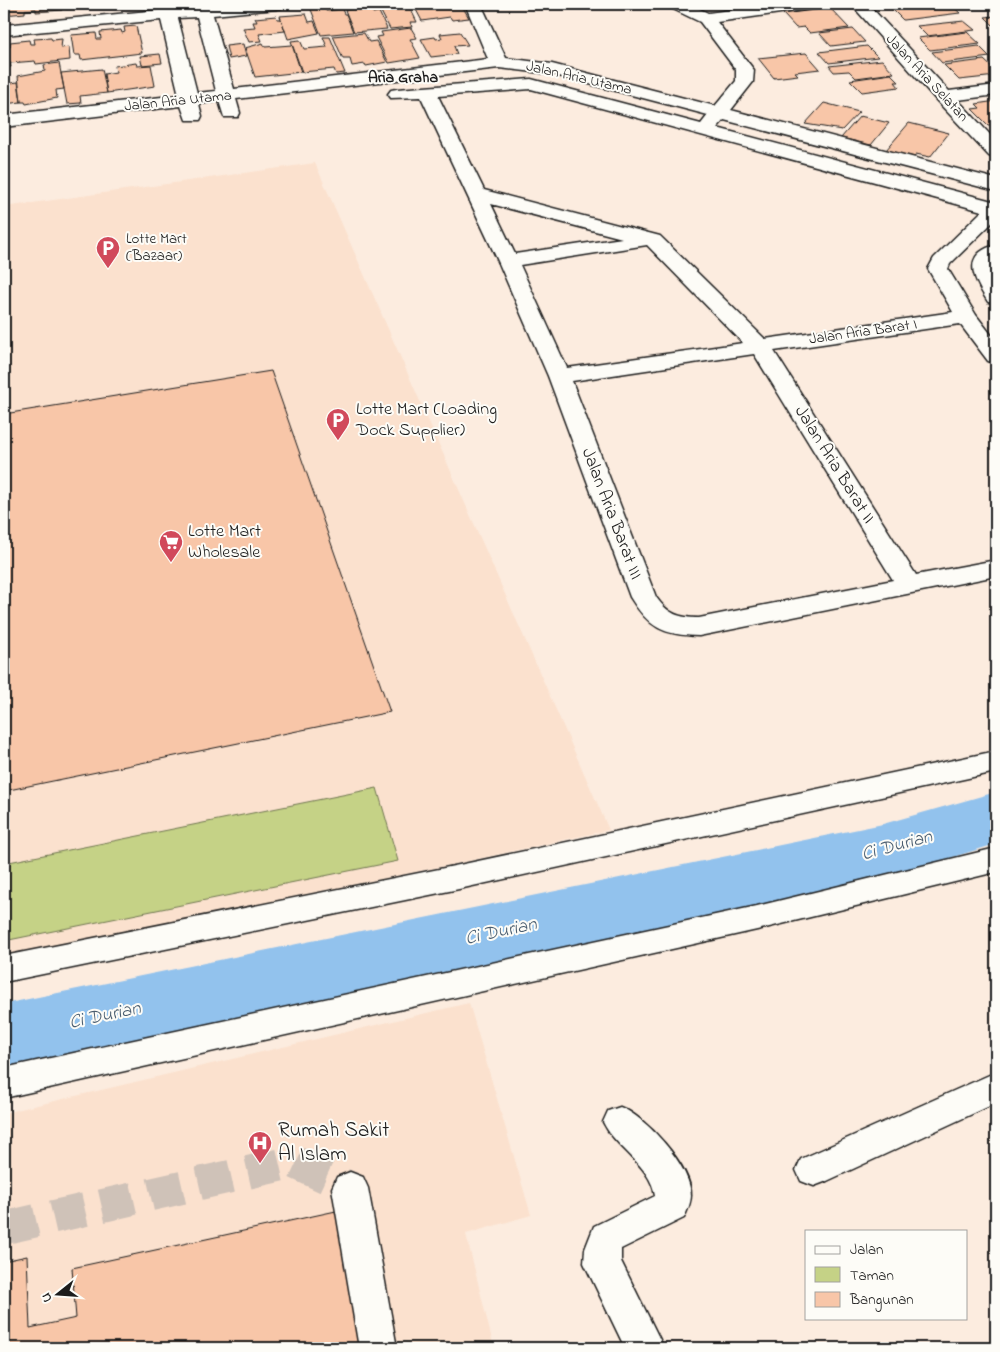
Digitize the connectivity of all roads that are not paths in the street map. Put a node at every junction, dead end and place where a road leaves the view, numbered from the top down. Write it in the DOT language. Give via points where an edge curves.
graph roads {
  1 [pos="276,4"];
  2 [pos="472,4"];
  3 [pos="677,4"];
  4 [pos="803,4"];
  5 [pos="859,4"];
  6 [pos="203,8"];
  7 [pos="167,10"];
  8 [pos="706,18"];
  9 [pos="4,30"];
  10 [pos="499,63"];
  11 [pos="996,90"];
  12 [pos="427,91"];
  13 [pos="378,96"];
  14 [pos="943,96"];
  15 [pos="229,104"];
  16 [pos="192,108"];
  17 [pos="251,111"];
  18 [pos="720,113"];
  19 [pos="174,120"];
  20 [pos="4,121"];
  21 [pos="89,129"];
  22 [pos="706,130"];
  23 [pos="4,139"];
  24 [pos="996,152"];
  25 [pos="996,186"];
  26 [pos="476,194"];
  27 [pos="994,209"];
  28 [pos="653,240"];
  29 [pos="996,251"];
  30 [pos="508,260"];
  31 [pos="996,297"];
  32 [pos="966,317"];
  33 [pos="760,347"];
  34 [pos="996,356"];
  35 [pos="559,376"];
  36 [pos="996,568"];
  37 [pos="909,584"];
  38 [pos="996,761"];
  39 [pos="996,860"];
  40 [pos="4,969"];
  41 [pos="4,1083"];
  42 [pos="996,1087"];
  43 [pos="620,1122"];
  44 [pos="814,1170"];
  45 [pos="350,1188"];
  46 [pos="378,1348"];
  47 [pos="645,1348"];
  1 -- 6 [label="street"];
  2 -- 10 [label="street"];
  3 -- 8 [label="street"];
  4 -- 8 [label="street"];
  5 -- 14 [label="street, Jalan Aria Selatan"];
  6 -- 7 [label="street"];
  6 -- 15 [label="street"];
  7 -- 9 [label="street"];
  7 -- 16 [label="street"];
  8 -- 18 [label="street" via="744,70 746,78"];
  10 -- 15 [label="street, Jalan Aria Utama"];
  10 -- 18 [label="street, Jalan Aria Utama" via="552,69"];
  11 -- 14 [label="street"];
  12 -- 13 [label="street, Jalan Aria Utama"];
  12 -- 22 [label="street, Jalan Aria Utama" via="532,84"];
  12 -- 26 [label="street, Jalan Aria Barat III"];
  14 -- 24 [label="street, Jalan Aria Selatan"];
  15 -- 16 [label="street, Jalan Aria Utama"];
  15 -- 17 [label="street, Jalan Aria Utama"];
  16 -- 19 [label="street, Jalan Aria Utama"];
  16 -- 20 [label="street, Jalan Aria Utama"];
  18 -- 22 [label="street"];
  18 -- 25 [label="street, Jalan Aria Utama"];
  21 -- 23 [label="street"];
  22 -- 27 [label="street, Jalan Aria Utama"];
  25 -- 27 [label="street" via="985,195"];
  26 -- 28 [label="street"];
  26 -- 30 [label="street, Jalan Aria Barat III"];
  27 -- 32 [label="street" via="941,262 938,269"];
  28 -- 30 [label="street"];
  28 -- 33 [label="street"];
  29 -- 31 [label="street" via="984,262 983,272"];
  30 -- 35 [label="street, Jalan Aria Barat III"];
  32 -- 33 [label="street, Jalan Aria Barat I"];
  32 -- 34 [label="street"];
  33 -- 35 [label="street, Jalan Aria Barat I"];
  33 -- 37 [label="street, Jalan Aria Barat II"];
  35 -- 37 [label="street, Jalan Aria Barat III" via="642,597 654,614 666,623 699,627"];
  36 -- 37 [label="street, Jalan Aria Barat III"];
  38 -- 40 [label="street" via="459,877"];
  39 -- 41 [label="street" via="756,918"];
  42 -- 44 [label="street"];
  43 -- 47 [label="street" via="667,1174 674,1189 671,1206 607,1238 603,1249 602,1263"];
  45 -- 46 [label="street"];
}
